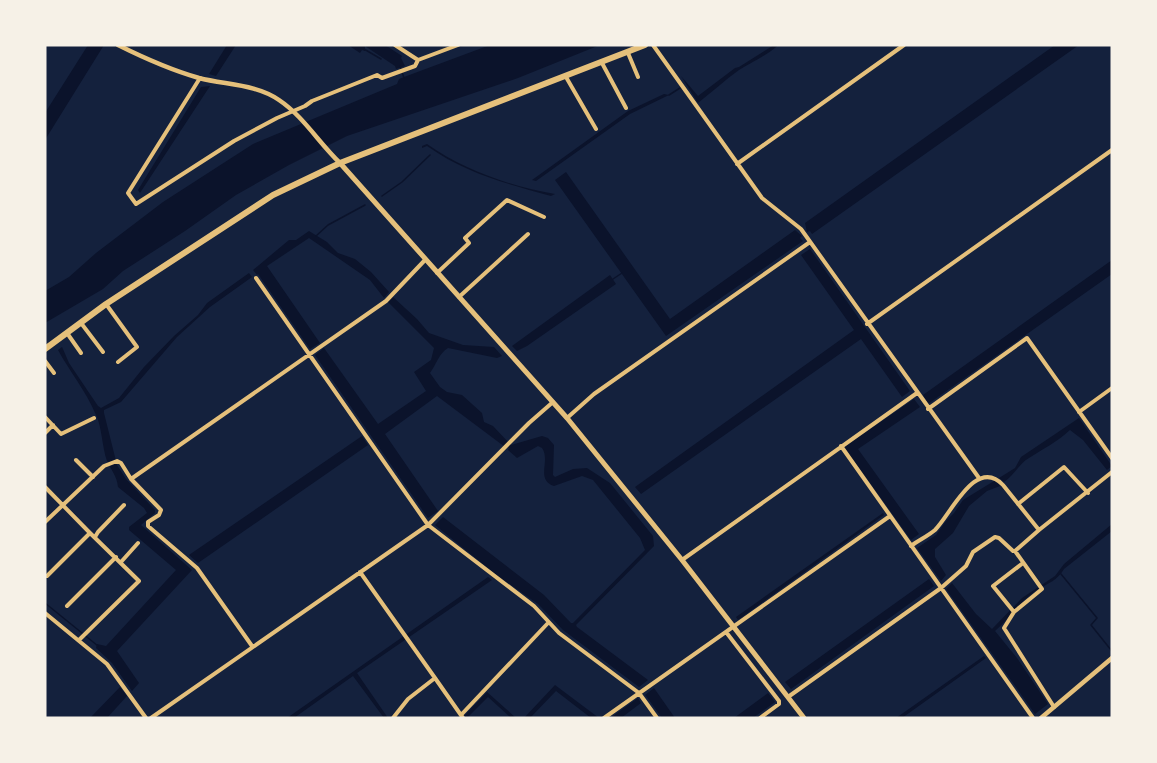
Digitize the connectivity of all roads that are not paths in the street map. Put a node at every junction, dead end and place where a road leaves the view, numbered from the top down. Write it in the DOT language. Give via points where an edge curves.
graph roads {
  1 [pos="118,45"];
  2 [pos="395,45"];
  3 [pos="458,45"];
  4 [pos="645,45"];
  5 [pos="653,45"];
  6 [pos="904,45"];
  7 [pos="628,53"];
  8 [pos="418,60"];
  9 [pos="602,63"];
  10 [pos="566,77"];
  11 [pos="638,77"];
  12 [pos="200,78"];
  13 [pos="626,108"];
  14 [pos="294,113"];
  15 [pos="596,129"];
  16 [pos="1112,150"];
  17 [pos="340,163"];
  18 [pos="737,164"];
  19 [pos="543,217"];
  20 [pos="528,234"];
  21 [pos="810,242"];
  22 [pos="425,260"];
  23 [pos="437,273"];
  24 [pos="256,278"];
  25 [pos="459,297"];
  26 [pos="106,304"];
  27 [pos="81,322"];
  28 [pos="867,324"];
  29 [pos="67,333"];
  30 [pos="45,349"];
  31 [pos="103,352"];
  32 [pos="81,353"];
  33 [pos="309,354"];
  34 [pos="45,361"];
  35 [pos="118,362"];
  36 [pos="54,373"];
  37 [pos="1112,388"];
  38 [pos="917,393"];
  39 [pos="553,402"];
  40 [pos="928,408"];
  41 [pos="1079,412"];
  42 [pos="45,417"];
  43 [pos="94,418"];
  44 [pos="567,418"];
  45 [pos="53,425"];
  46 [pos="45,433"];
  47 [pos="841,446"];
  48 [pos="1112,458"];
  49 [pos="76,460"];
  50 [pos="1112,472"];
  51 [pos="93,477"];
  52 [pos="979,478"];
  53 [pos="131,479"];
  54 [pos="45,487"];
  55 [pos="1088,493"];
  56 [pos="1018,504"];
  57 [pos="64,505"];
  58 [pos="124,505"];
  59 [pos="890,516"];
  60 [pos="45,522"];
  61 [pos="428,525"];
  62 [pos="1039,530"];
  63 [pos="90,533"];
  64 [pos="95,537"];
  65 [pos="138,543"];
  66 [pos="911,546"];
  67 [pos="1015,551"];
  68 [pos="116,557"];
  69 [pos="682,560"];
  70 [pos="121,562"];
  71 [pos="1023,563"];
  72 [pos="360,572"];
  73 [pos="47,576"];
  74 [pos="941,588"];
  75 [pos="67,606"];
  76 [pos="45,612"];
  77 [pos="1014,612"];
  78 [pos="548,623"];
  79 [pos="733,627"];
  80 [pos="726,632"];
  81 [pos="79,640"];
  82 [pos="252,646"];
  83 [pos="1112,658"];
  84 [pos="435,678"];
  85 [pos="639,693"];
  86 [pos="788,697"];
  87 [pos="1054,707"];
  88 [pos="1043,716"];
  89 [pos="462,717"];
  90 [pos="146,718"];
  91 [pos="151,718"];
  92 [pos="393,718"];
  93 [pos="604,718"];
  94 [pos="657,718"];
  95 [pos="760,718"];
  96 [pos="804,718"];
  97 [pos="1033,718"];
  1 -- 12 [label="street"];
  2 -- 8 [label="street"];
  3 -- 8 [label="street"];
  4 -- 7 [label="main road"];
  5 -- 18 [label="street"];
  6 -- 18 [label="street"];
  7 -- 9 [label="main road"];
  7 -- 11 [label="street"];
  8 -- 14 [label="street" via="415,66 382,78 377,75 312,101"];
  9 -- 10 [label="main road"];
  9 -- 13 [label="street"];
  10 -- 15 [label="street"];
  10 -- 17 [label="main road"];
  12 -- 14 [label="street" via="264,92"];
  12 -- 14 [label="street" via="128,193 136,204 234,141"];
  14 -- 17 [label="street"];
  16 -- 28 [label="street"];
  17 -- 22 [label="main road"];
  17 -- 26 [label="main road" via="273,195"];
  18 -- 21 [label="street" via="762,198 801,229"];
  19 -- 23 [label="street" via="507,200 465,238 469,243"];
  20 -- 25 [label="street"];
  21 -- 28 [label="street"];
  21 -- 44 [label="street" via="594,394"];
  22 -- 23 [label="main road"];
  22 -- 33 [label="street" via="386,301"];
  23 -- 25 [label="main road"];
  24 -- 33 [label="street"];
  25 -- 39 [label="main road"];
  26 -- 27 [label="main road"];
  26 -- 35 [label="street" via="137,347"];
  27 -- 29 [label="main road"];
  27 -- 31 [label="street"];
  28 -- 38 [label="street"];
  29 -- 30 [label="main road"];
  29 -- 32 [label="street"];
  33 -- 53 [label="street"];
  33 -- 61 [label="street"];
  34 -- 36 [label="street"];
  37 -- 41 [label="street"];
  38 -- 40 [label="street"];
  38 -- 47 [label="street"];
  39 -- 44 [label="main road"];
  39 -- 61 [label="street"];
  40 -- 41 [label="street" via="1027,338"];
  40 -- 52 [label="street"];
  41 -- 48 [label="street"];
  42 -- 45 [label="street"];
  43 -- 45 [label="street" via="61,434"];
  44 -- 69 [label="main road"];
  45 -- 46 [label="street"];
  47 -- 59 [label="street"];
  47 -- 69 [label="street"];
  49 -- 51 [label="street"];
  50 -- 55 [label="street"];
  51 -- 53 [label="street" via="107,464 117,461"];
  51 -- 57 [label="street"];
  52 -- 56 [label="street" via="997,478"];
  52 -- 66 [label="street" via="968,486 935,530"];
  53 -- 82 [label="street" via="161,510 148,526 191,562"];
  54 -- 57 [label="street"];
  55 -- 56 [label="street" via="1064,467"];
  55 -- 62 [label="street"];
  56 -- 62 [label="street"];
  57 -- 60 [label="street"];
  57 -- 63 [label="street"];
  58 -- 64 [label="street"];
  59 -- 66 [label="street"];
  59 -- 79 [label="street"];
  61 -- 72 [label="street"];
  61 -- 78 [label="street" via="534,606"];
  62 -- 67 [label="street"];
  63 -- 64 [label="street"];
  63 -- 73 [label="street"];
  64 -- 68 [label="street"];
  65 -- 70 [label="street"];
  66 -- 74 [label="street"];
  67 -- 71 [label="street"];
  67 -- 74 [label="street" via="995,537 973,552 966,566"];
  68 -- 70 [label="street"];
  68 -- 75 [label="street"];
  69 -- 79 [label="main road"];
  70 -- 81 [label="street" via="140,580"];
  71 -- 77 [label="street" via="1041,586"];
  71 -- 77 [label="street" via="993,586"];
  72 -- 82 [label="street"];
  72 -- 84 [label="street"];
  74 -- 86 [label="street"];
  74 -- 97 [label="street"];
  76 -- 81 [label="street"];
  77 -- 87 [label="street" via="1005,625 1006,632"];
  78 -- 85 [label="street"];
  78 -- 89 [label="street"];
  79 -- 80 [label="street"];
  79 -- 86 [label="main road"];
  80 -- 85 [label="street"];
  80 -- 95 [label="street" via="779,701"];
  81 -- 90 [label="street" via="107,664"];
  82 -- 91 [label="street"];
  83 -- 87 [label="street"];
  84 -- 89 [label="street"];
  84 -- 92 [label="street" via="408,699"];
  85 -- 93 [label="street"];
  85 -- 94 [label="street"];
  86 -- 96 [label="main road"];
  87 -- 88 [label="street"];
}
